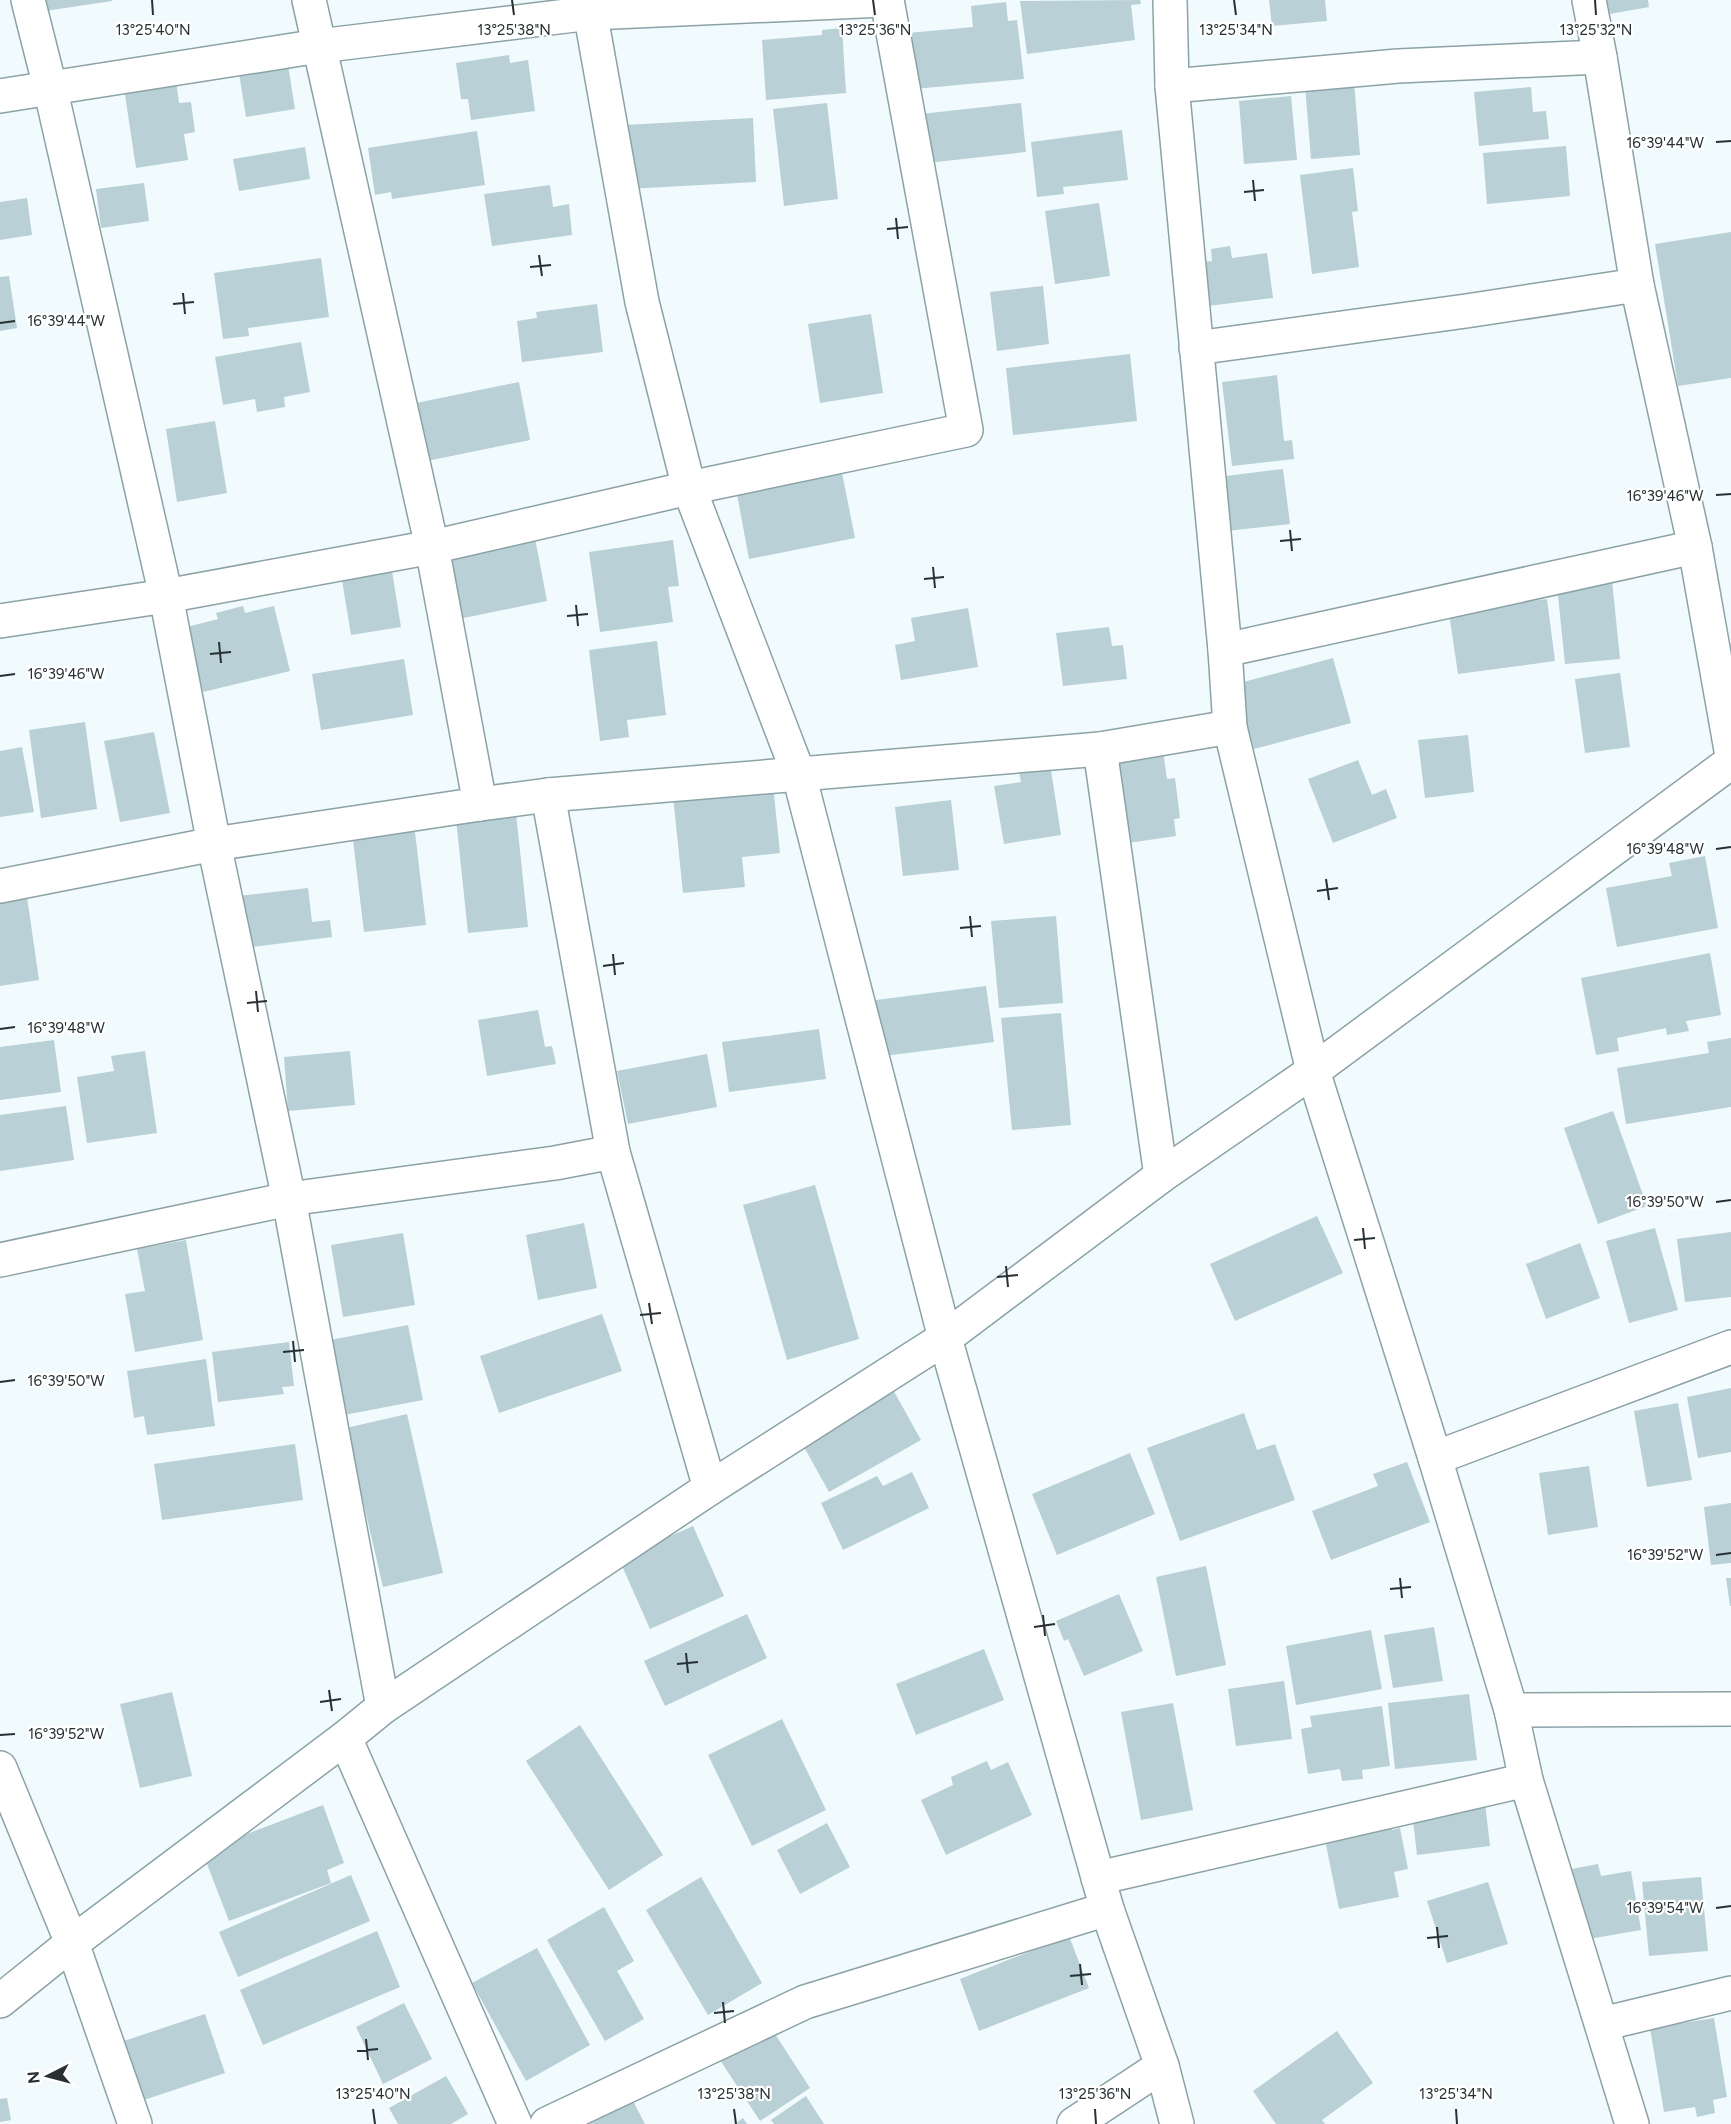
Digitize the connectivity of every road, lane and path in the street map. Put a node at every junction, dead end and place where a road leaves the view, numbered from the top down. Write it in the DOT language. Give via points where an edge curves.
graph roads {
  1 [pos="28,0"];
  2 [pos="309,0"];
  3 [pos="885,0"];
  4 [pos="1170,0"];
  5 [pos="1589,0"];
  6 [pos="589,6"];
  7 [pos="319,46"];
  8 [pos="1600,57"];
  9 [pos="1172,86"];
  10 [pos="50,87"];
  11 [pos="0,96"];
  12 [pos="1637,285"];
  13 [pos="1196,348"];
  14 [pos="689,488"];
  15 [pos="432,547"];
  16 [pos="1695,547"];
  17 [pos="165,596"];
  18 [pos="0,621"];
  19 [pos="1225,650"];
  20 [pos="1230,727"];
  21 [pos="1100,749"];
  22 [pos="1731,750"];
  23 [pos="1731,762"];
  24 [pos="799,775"];
  25 [pos="548,795"];
  26 [pos="480,804"];
  27 [pos="214,844"];
  28 [pos="0,886"];
  29 [pos="1313,1071"];
  30 [pos="613,1152"];
  31 [pos="1161,1176"];
  32 [pos="289,1198"];
  33 [pos="0,1260"];
  34 [pos="945,1338"];
  35 [pos="1731,1347"];
  36 [pos="1435,1458"];
  37 [pos="710,1488"];
  38 [pos="383,1707"];
  39 [pos="1731,1709"];
  40 [pos="1511,1710"];
  41 [pos="345,1738"];
  42 [pos="0,1768"];
  43 [pos="1526,1780"];
  44 [pos="1098,1878"];
  45 [pos="1107,1909"];
  46 [pos="72,1943"];
  47 [pos="1731,1993"];
  48 [pos="0,2001"];
  49 [pos="1602,2024"];
  50 [pos="1162,2066"];
  51 [pos="135,2124"];
  52 [pos="515,2124"];
  53 [pos="547,2124"];
  54 [pos="1074,2124"];
  55 [pos="1177,2124"];
  56 [pos="1632,2124"];
  1 -- 10 [label="street"];
  2 -- 7 [label="street"];
  3 -- 6 [label="street"];
  3 -- 14 [label="street" via="966,430"];
  4 -- 9 [label="street"];
  5 -- 8 [label="street"];
  6 -- 7 [label="street"];
  6 -- 14 [label="street" via="642,302"];
  7 -- 10 [label="street"];
  7 -- 15 [label="street"];
  8 -- 9 [label="street" via="1398,66"];
  8 -- 12 [label="street"];
  9 -- 13 [label="street"];
  10 -- 11 [label="street"];
  10 -- 17 [label="street"];
  12 -- 13 [label="street"];
  12 -- 16 [label="street"];
  13 -- 19 [label="street"];
  14 -- 15 [label="street"];
  14 -- 24 [label="street"];
  15 -- 17 [label="street"];
  15 -- 26 [label="street"];
  16 -- 19 [label="street"];
  16 -- 22 [label="street"];
  17 -- 18 [label="street"];
  17 -- 27 [label="street"];
  19 -- 20 [label="street"];
  20 -- 21 [label="street"];
  20 -- 29 [label="street"];
  21 -- 24 [label="street"];
  21 -- 31 [label="street"];
  23 -- 29 [label="street"];
  24 -- 25 [label="street"];
  24 -- 34 [label="street"];
  25 -- 26 [label="street"];
  25 -- 30 [label="street"];
  26 -- 27 [label="street"];
  27 -- 28 [label="street"];
  27 -- 32 [label="street"];
  29 -- 31 [label="street"];
  29 -- 36 [label="street"];
  30 -- 32 [label="street"];
  30 -- 37 [label="street"];
  31 -- 34 [label="street"];
  32 -- 33 [label="street"];
  32 -- 38 [label="street"];
  34 -- 37 [label="street"];
  34 -- 44 [label="street"];
  35 -- 36 [label="street"];
  36 -- 40 [label="street"];
  37 -- 38 [label="street"];
  38 -- 41 [label="street"];
  39 -- 40 [label="street"];
  40 -- 43 [label="street"];
  41 -- 46 [label="street"];
  41 -- 52 [label="street"];
  42 -- 46 [label="street"];
  43 -- 44 [label="street"];
  43 -- 49 [label="street"];
  44 -- 45 [label="street"];
  45 -- 50 [label="street"];
  45 -- 53 [label="street" via="805,2002"];
  46 -- 48 [label="street"];
  46 -- 51 [label="street"];
  47 -- 49 [label="street"];
  49 -- 56 [label="street"];
  50 -- 54 [label="street"];
  50 -- 55 [label="street"];
}
